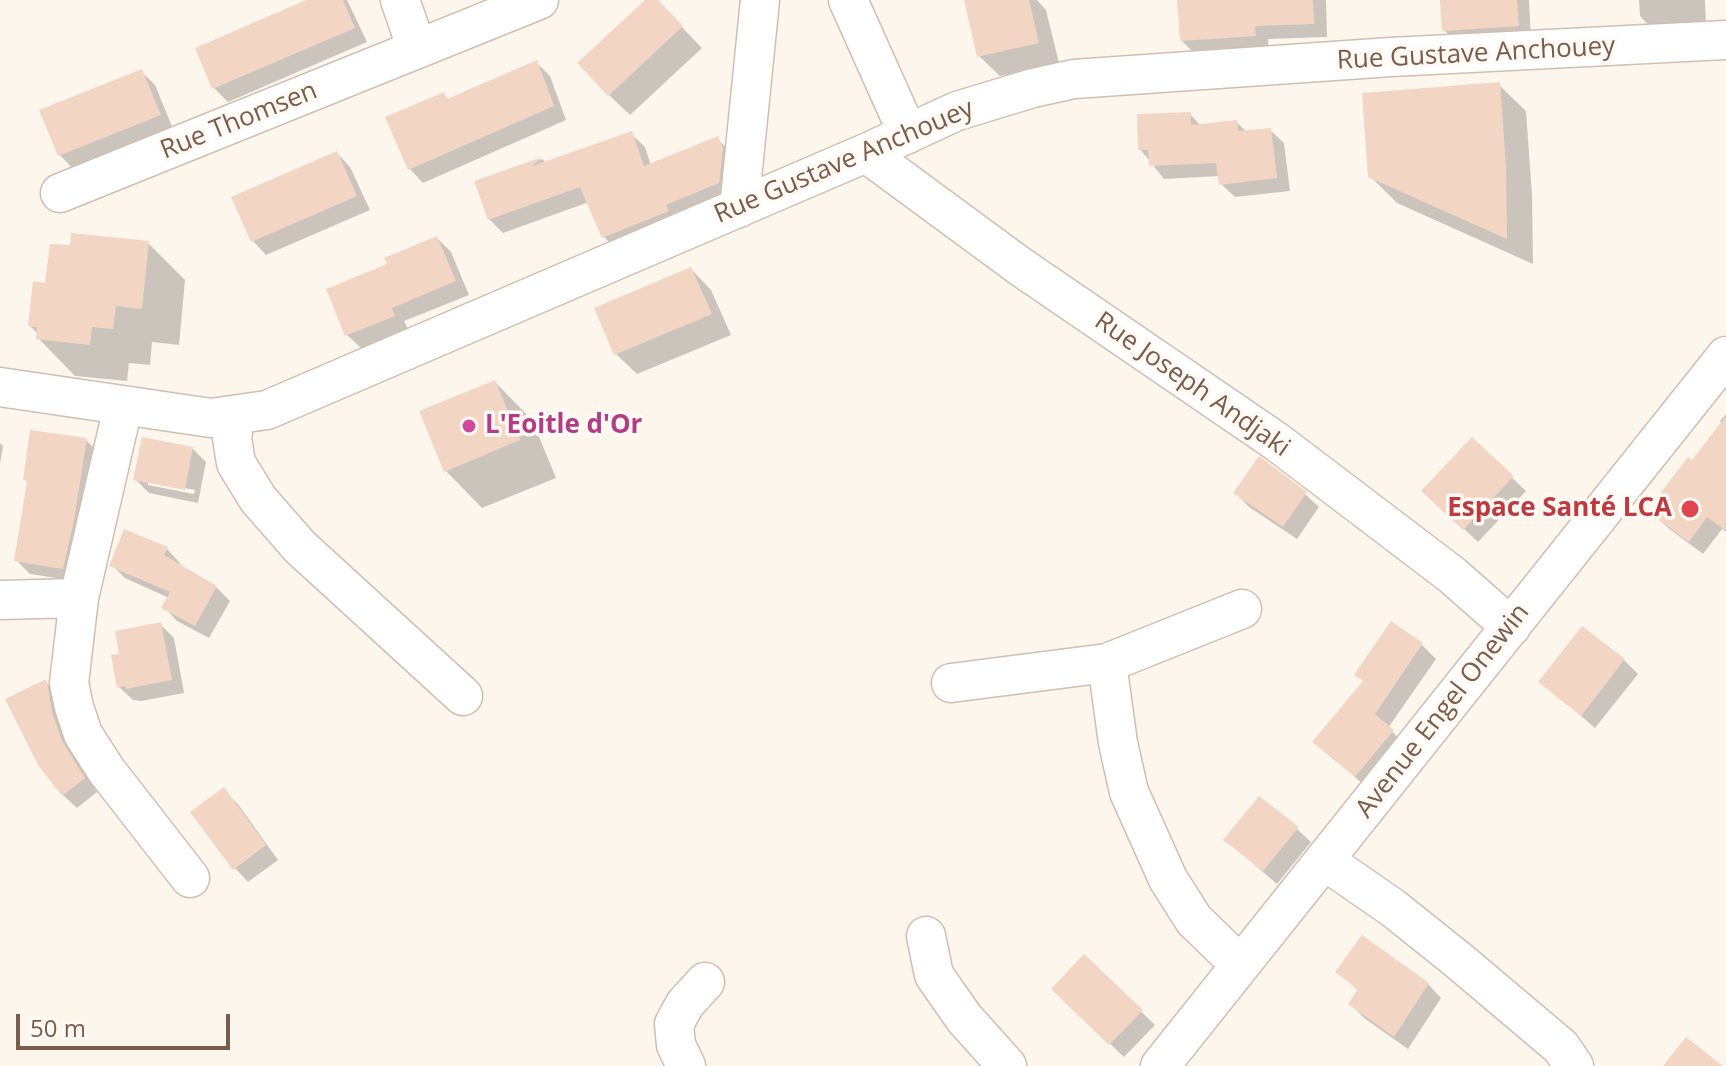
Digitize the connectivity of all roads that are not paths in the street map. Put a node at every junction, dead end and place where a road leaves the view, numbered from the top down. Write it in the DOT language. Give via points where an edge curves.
graph roads {
  1 [pos="400,0"];
  2 [pos="539,0"];
  3 [pos="760,0"];
  4 [pos="848,0"];
  5 [pos="1726,40"];
  6 [pos="417,49"];
  7 [pos="908,134"];
  8 [pos="866,153"];
  9 [pos="60,193"];
  10 [pos="739,208"];
  11 [pos="1726,356"];
  12 [pos="0,387"];
  13 [pos="123,407"];
  14 [pos="235,417"];
  15 [pos="79,598"];
  16 [pos="0,600"];
  17 [pos="1242,609"];
  18 [pos="1511,627"];
  19 [pos="1107,663"];
  20 [pos="951,683"];
  21 [pos="463,696"];
  22 [pos="1325,861"];
  23 [pos="190,878"];
  24 [pos="926,936"];
  25 [pos="1242,962"];
  26 [pos="705,982"];
  27 [pos="686,1066"];
  28 [pos="1007,1066"];
  29 [pos="1160,1066"];
  30 [pos="1574,1066"];
  1 -- 6 [label="street"];
  2 -- 6 [label="street, Rue Thomsen"];
  3 -- 10 [label="street"];
  4 -- 7 [label="street"];
  5 -- 7 [label="street, Rue Gustave Anchouey" via="1074,79 990,99"];
  6 -- 9 [label="street, Rue Thomsen"];
  7 -- 8 [label="street, Rue Gustave Anchouey"];
  8 -- 10 [label="street, Rue Gustave Anchouey"];
  8 -- 18 [label="street, Rue Joseph Andjaki" via="1021,267 1277,442 1452,575"];
  10 -- 14 [label="street, Rue Gustave Anchouey" via="267,410"];
  11 -- 18 [label="street, Avenue Engel Onewin"];
  12 -- 13 [label="street, Rue Gustave Anchouey"];
  13 -- 14 [label="street, Rue Gustave Anchouey"];
  13 -- 15 [label="street"];
  14 -- 21 [label="street" via="236,463 258,499 300,547"];
  15 -- 16 [label="street"];
  15 -- 23 [label="street" via="69,683 83,734"];
  17 -- 19 [label="street"];
  18 -- 22 [label="street, Avenue Engel Onewin"];
  19 -- 20 [label="street"];
  19 -- 25 [label="street" via="1129,792 1168,879 1194,920"];
  22 -- 25 [label="street, Avenue Engel Onewin"];
  22 -- 30 [label="street" via="1458,960 1561,1047"];
  24 -- 28 [label="street" via="934,975"];
  25 -- 29 [label="street, Avenue Engel Onewin"];
  26 -- 27 [label="street" via="674,1024"];
}
